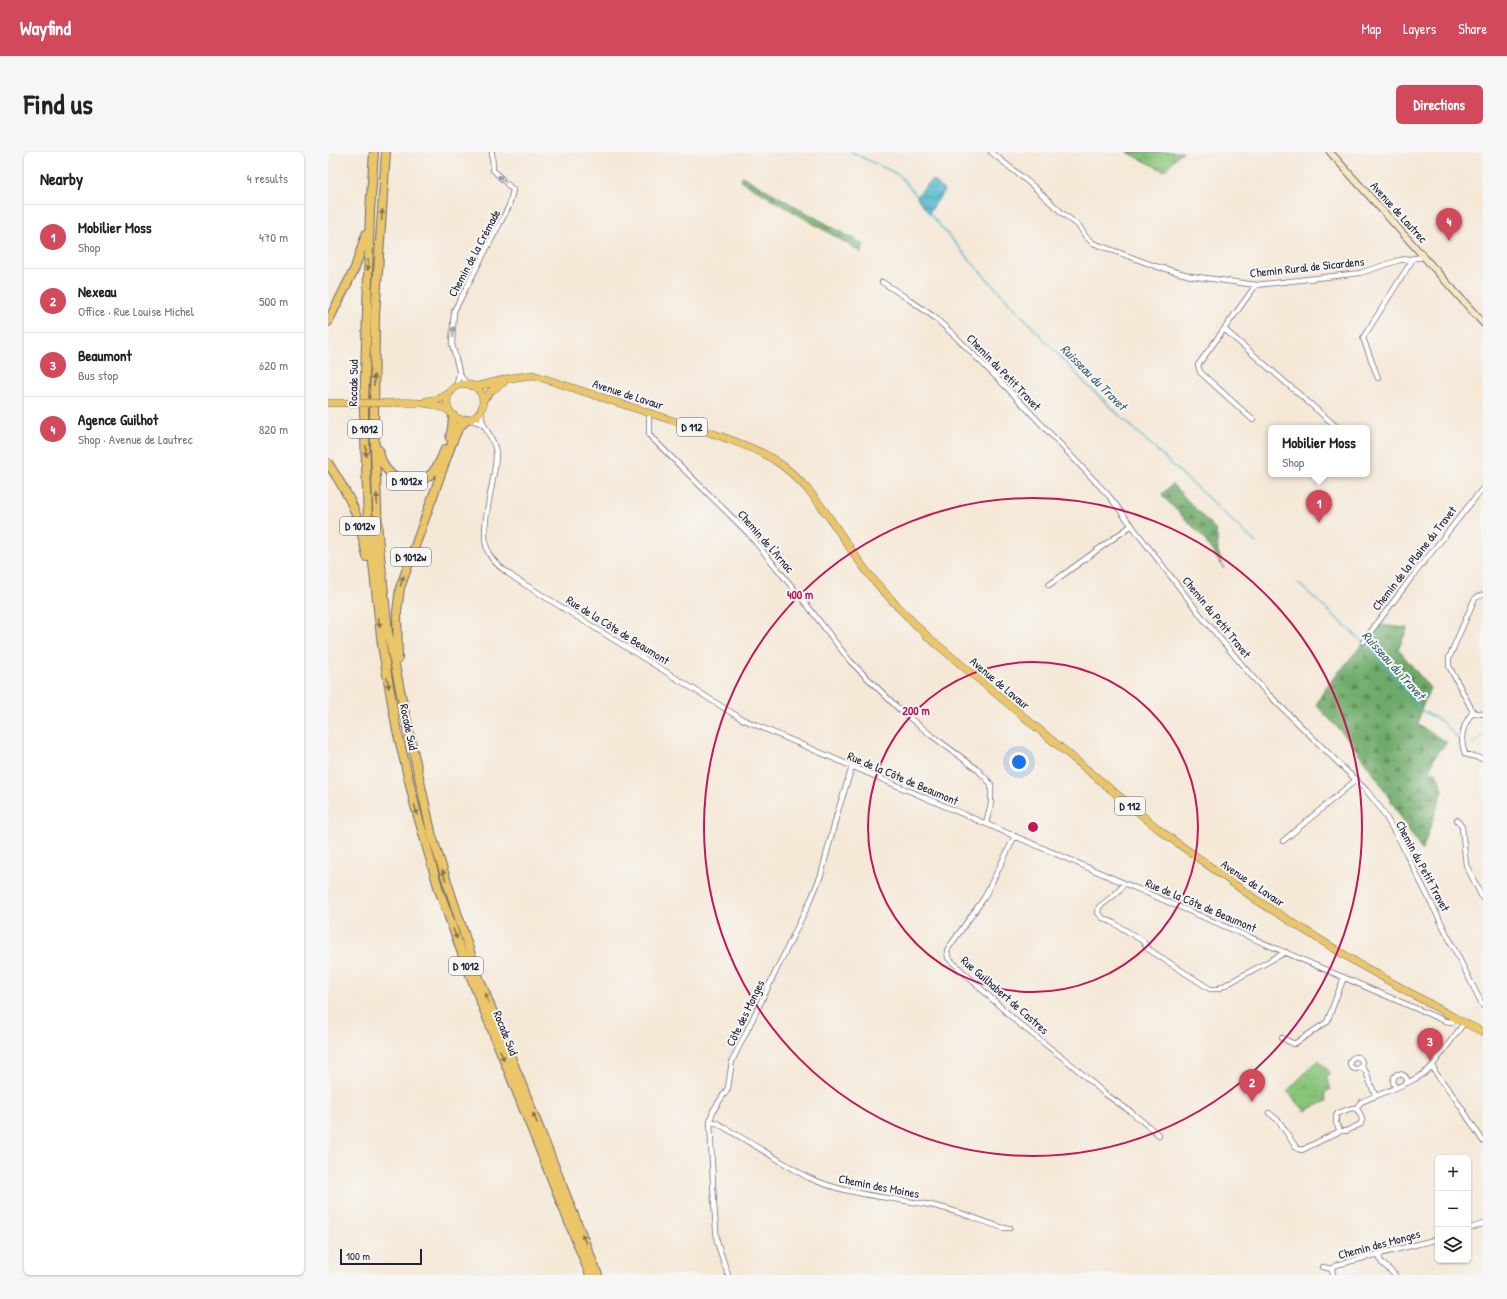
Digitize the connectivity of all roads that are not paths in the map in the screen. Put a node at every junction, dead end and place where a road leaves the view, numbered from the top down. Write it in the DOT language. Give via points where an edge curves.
graph roads {
  1 [pos="374,152"];
  2 [pos="386,152"];
  3 [pos="492,152"];
  4 [pos="991,152"];
  5 [pos="1330,152"];
  6 [pos="370,212"];
  7 [pos="1424,257"];
  8 [pos="1413,259"];
  9 [pos="882,282"];
  10 [pos="1256,285"];
  11 [pos="328,322"];
  12 [pos="1483,323"];
  13 [pos="1224,328"];
  14 [pos="459,370"];
  15 [pos="511,378"];
  16 [pos="1378,378"];
  17 [pos="470,385"];
  18 [pos="453,390"];
  19 [pos="483,400"];
  20 [pos="420,402"];
  21 [pos="328,403"];
  22 [pos="482,409"];
  23 [pos="451,413"];
  24 [pos="649,413"];
  25 [pos="374,418"];
  26 [pos="469,420"];
  27 [pos="1253,420"];
  28 [pos="1335,425"];
  29 [pos="484,426"];
  30 [pos="328,463"];
  31 [pos="1483,488"];
  32 [pos="1132,525"];
  33 [pos="1049,585"];
  34 [pos="376,595"];
  35 [pos="1483,595"];
  36 [pos="1363,642"];
  37 [pos="402,704"];
  38 [pos="1473,712"];
  39 [pos="1483,714"];
  40 [pos="1483,759"];
  41 [pos="852,767"];
  42 [pos="1357,779"];
  43 [pos="1457,820"];
  44 [pos="986,823"];
  45 [pos="1015,836"];
  46 [pos="1283,841"];
  47 [pos="1124,882"];
  48 [pos="1483,900"];
  49 [pos="1286,952"];
  50 [pos="1344,977"];
  51 [pos="1483,1006"];
  52 [pos="1455,1018"];
  53 [pos="1464,1023"];
  54 [pos="1483,1032"];
  55 [pos="1282,1038"];
  56 [pos="1433,1065"];
  57 [pos="1362,1066"];
  58 [pos="1408,1082"];
  59 [pos="1395,1087"];
  60 [pos="1375,1095"];
  61 [pos="1356,1108"];
  62 [pos="1269,1113"];
  63 [pos="710,1121"];
  64 [pos="1340,1131"];
  65 [pos="1159,1135"];
  66 [pos="1483,1141"];
  67 [pos="1483,1224"];
  68 [pos="1010,1228"];
  69 [pos="1471,1228"];
  70 [pos="1435,1240"];
  71 [pos="1379,1255"];
  72 [pos="1323,1267"];
  73 [pos="1332,1269"];
  74 [pos="590,1275"];
  75 [pos="598,1275"];
  76 [pos="728,1275"];
  77 [pos="1333,1275"];
  78 [pos="1395,1275"];
  1 -- 6 [label="highway, Rocade Sud / D 1012"];
  25 -- 2 [label="highway, Rocade Sud, one-way" via="375,315"];
  14 -- 3 [label="street, Chemin de la Crémade, one-way" via="452,344 454,311 509,206 513,190 493,170"];
  4 -- 10 [label="street, Chemin Rural de Sicardens" via="1079,226 1093,243 1155,266 1192,276"];
  5 -- 7 [label="main road, Avenue de Lautrec"];
  6 -- 11 [label="highway" via="355,268"];
  6 -- 34 [label="highway, Rocade Sud / D 1012, one-way" via="364,410 368,518"];
  7 -- 8 [label="street, Chemin Rural de Sicardens"];
  7 -- 12 [label="main road, Avenue de Lautrec"];
  8 -- 10 [label="street, Chemin Rural de Sicardens" via="1400,260 1360,274"];
  8 -- 16 [label="street" via="1363,338"];
  9 -- 32 [label="street, Chemin du Petit Travet" via="924,310 955,336 1109,496"];
  10 -- 13 [label="street"];
  13 -- 27 [label="street" via="1198,365 1200,372"];
  13 -- 28 [label="street"];
  14 -- 17 [label="street" via="462,378"];
  14 -- 18 [label="street"];
  15 -- 17 [label="main road, D 112" via="478,386"];
  15 -- 19 [label="main road, D 112" via="496,387"];
  15 -- 24 [label="main road, Avenue de Lavaur / D 112" via="533,375"];
  17 -- 18 [label="main road" via="460,385"];
  17 -- 19 [label="main road" via="480,391"];
  18 -- 20 [label="main road" via="439,399"];
  18 -- 23 [label="main road" via="447,401"];
  19 -- 22 [label="main road"];
  20 -- 21 [label="main road, bridge"];
  20 -- 23 [label="main road" via="440,406"];
  22 -- 26 [label="main road" via="476,417"];
  22 -- 29 [label="street, Rue de la Côte de Beaumont"];
  23 -- 25 [label="highway, D 1012x" via="452,428 438,465 424,479 406,482 387,470 381,459"];
  23 -- 26 [label="main road" via="457,418"];
  24 -- 44 [label="street, Chemin de l'Arnac" via="648,435 748,533 850,661 901,711 977,769 990,784 991,804"];
  24 -- 52 [label="main road, Avenue de Lavaur / D 112" via="747,446 774,460 797,478 868,572 918,627 1162,832 1258,901 1359,964"];
  37 -- 25 [label="highway, Rocade Sud / D 1012, one-way" via="388,632 378,536"];
  26 -- 29 [label="street"];
  37 -- 26 [label="highway, D 1012w, one-way" via="397,645 400,588 452,443 459,427"];
  29 -- 41 [label="street, Rue de la Côte de Beaumont" via="491,436 496,453 485,525 486,543 489,555 498,564 516,579 742,719"];
  30 -- 34 [label="highway, D 1012v" via="355,512"];
  31 -- 36 [label="street, Chemin de la Plaine du Travet" via="1415,572"];
  32 -- 33 [label="street"];
  32 -- 42 [label="street, Chemin du Petit Travet" via="1234,657 1272,698"];
  34 -- 74 [label="highway, Rocade Sud / D 1012, one-way" via="396,726 439,890 468,970"];
  35 -- 38 [label="street" via="1474,600 1448,662"];
  75 -- 37 [label="highway, Rocade Sud / D 1012, one-way" via="476,970 432,836"];
  38 -- 39 [label="street"];
  38 -- 40 [label="street" via="1464,724 1463,749 1465,754"];
  41 -- 44 [label="street, Rue de la Côte de Beaumont"];
  41 -- 63 [label="street, Côte des Monges" via="821,876 736,1051 728,1088"];
  42 -- 46 [label="street"];
  42 -- 51 [label="street, Chemin du Petit Travet" via="1374,799 1400,841"];
  43 -- 48 [label="street" via="1462,827 1466,865"];
  44 -- 45 [label="street, Rue de la Côte de Beaumont"];
  45 -- 47 [label="street, Rue de la Côte de Beaumont"];
  45 -- 65 [label="street, Rue Guilhabert de Castres" via="984,898 947,950 948,958 1018,1023"];
  47 -- 49 [label="street, Rue de la Côte de Beaumont"];
  47 -- 49 [label="street" via="1113,896 1099,907 1101,916 1143,941 1148,950 1210,989 1218,989"];
  49 -- 50 [label="street, Rue de la Côte de Beaumont"];
  50 -- 52 [label="street, Rue de la Côte de Beaumont" via="1446,1021 1453,1022"];
  50 -- 55 [label="street" via="1327,1022 1294,1044"];
  52 -- 53 [label="main road, Avenue de Lavaur / D 112"];
  53 -- 54 [label="main road, Avenue de Lavaur / D 112"];
  53 -- 56 [label="street"];
  56 -- 58 [label="street" via="1418,1078"];
  56 -- 66 [label="street" via="1435,1072"];
  57 -- 60 [label="street"];
  58 -- 59 [label="street"];
  58 -- 59 [label="street" via="1402,1074 1397,1074 1393,1082"];
  59 -- 60 [label="street"];
  60 -- 61 [label="street" via="1361,1102"];
  61 -- 64 [label="street" via="1338,1113 1336,1123"];
  61 -- 64 [label="street" via="1362,1119 1361,1124"];
  62 -- 64 [label="street" via="1280,1121 1298,1149 1302,1150"];
  63 -- 68 [label="street, Chemin des Moines" via="819,1183 863,1195 936,1206"];
  63 -- 76 [label="street, Côte des Monges" via="717,1242"];
  67 -- 69 [label="street"];
  70 -- 71 [label="street, Chemin des Monges"];
  71 -- 73 [label="street, Chemin des Monges"];
  71 -- 78 [label="street" via="1381,1262"];
  72 -- 73 [label="street"];
  73 -- 77 [label="street, Chemin des Monges"];
}
